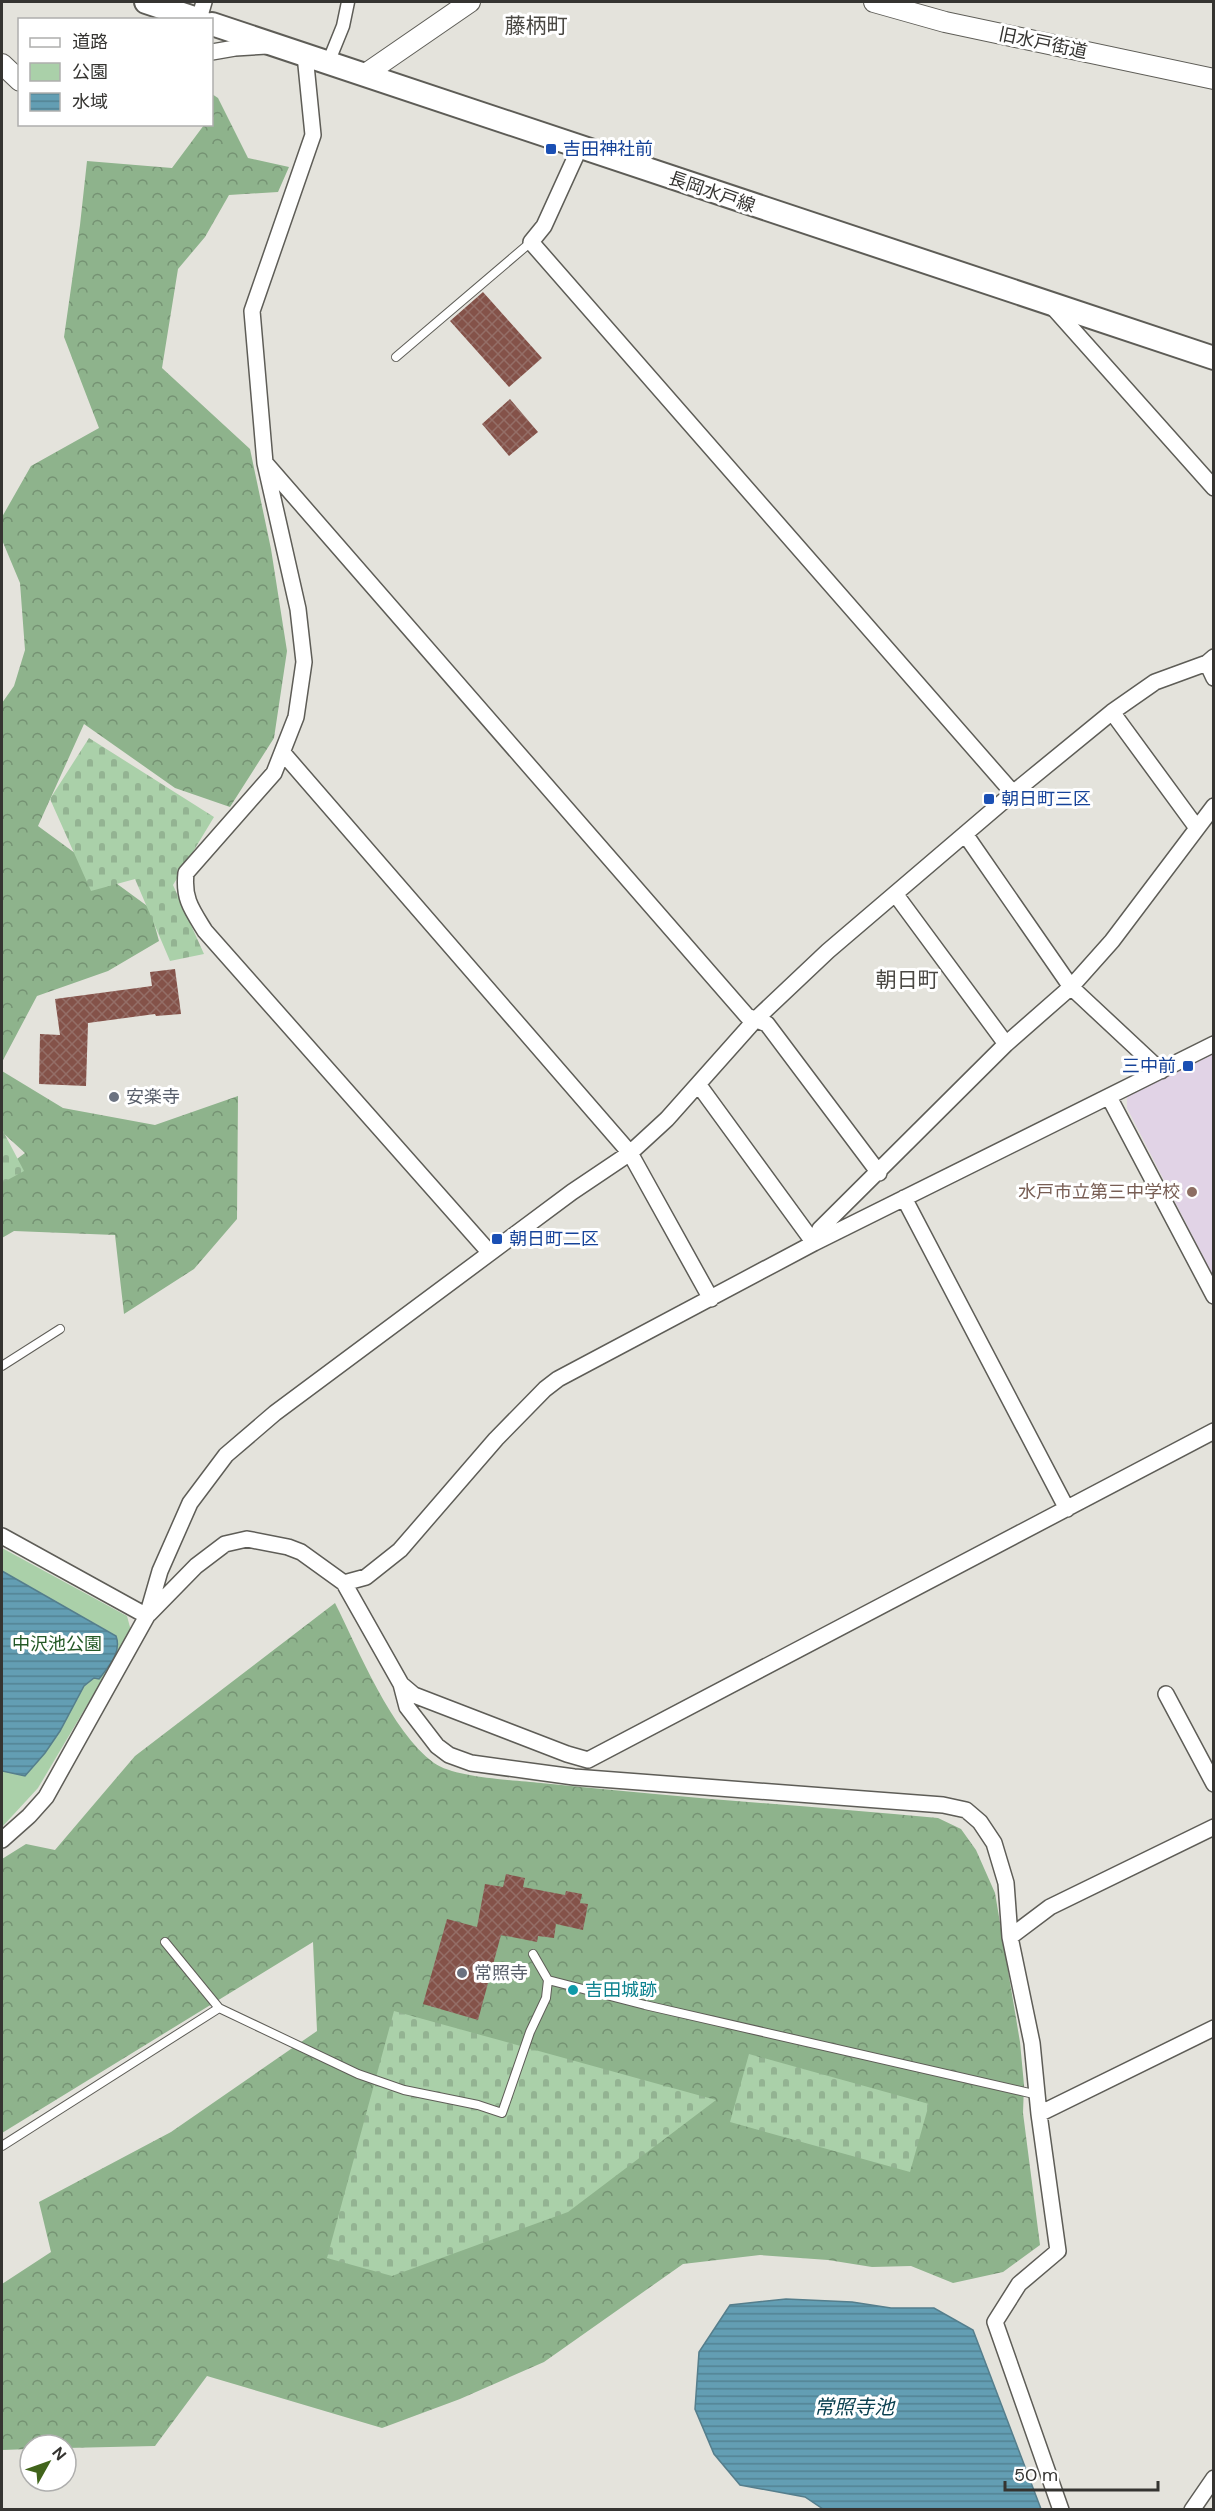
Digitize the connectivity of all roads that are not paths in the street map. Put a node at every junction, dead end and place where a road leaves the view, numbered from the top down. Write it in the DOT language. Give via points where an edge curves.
graph roads {
  1 [pos="146,2"];
  2 [pos="204,2"];
  3 [pos="348,2"];
  4 [pos="470,2"];
  5 [pos="874,2"];
  6 [pos="197,18"];
  7 [pos="200,18"];
  8 [pos="213,24"];
  9 [pos="276,46"];
  10 [pos="213,52"];
  11 [pos="306,55"];
  12 [pos="328,63"];
  13 [pos="2,64"];
  14 [pos="363,75"];
  15 [pos="18,79"];
  16 [pos="1214,79"];
  17 [pos="580,147"];
  18 [pos="531,242"];
  19 [pos="1048,302"];
  20 [pos="396,357"];
  21 [pos="1214,358"];
  22 [pos="265,463"];
  23 [pos="1214,488"];
  24 [pos="1210,660"];
  25 [pos="1214,678"];
  26 [pos="1112,712"];
  27 [pos="283,753"];
  28 [pos="1013,793"];
  29 [pos="1214,806"];
  30 [pos="1197,828"];
  31 [pos="965,834"];
  32 [pos="896,895"];
  33 [pos="1071,987"];
  34 [pos="756,1019"];
  35 [pos="1006,1044"];
  36 [pos="1214,1044"];
  37 [pos="1161,1071"];
  38 [pos="698,1084"];
  39 [pos="1109,1097"];
  40 [pos="630,1153"];
  41 [pos="879,1173"];
  42 [pos="904,1198"];
  43 [pos="814,1243"];
  44 [pos="490,1253"];
  45 [pos="1214,1296"];
  46 [pos="711,1299"];
  47 [pos="60,1329"];
  48 [pos="2,1366"];
  49 [pos="1214,1431"];
  50 [pos="1067,1509"];
  51 [pos="2,1536"];
  52 [pos="344,1583"];
  53 [pos="147,1616"];
  54 [pos="401,1684"];
  55 [pos="1166,1694"];
  56 [pos="1214,1784"];
  57 [pos="1214,1827"];
  58 [pos="2,1840"];
  59 [pos="1010,1937"];
  60 [pos="165,1942"];
  61 [pos="533,1954"];
  62 [pos="548,1980"];
  63 [pos="219,2008"];
  64 [pos="1214,2028"];
  65 [pos="1038,2095"];
  66 [pos="1039,2114"];
  67 [pos="2,2146"];
  68 [pos="1214,2478"];
  69 [pos="1062,2510"];
  70 [pos="1191,2510"];
  1 -- 6 [label="main road"];
  2 -- 7 [label="street"];
  3 -- 12 [label="street" via="344,26"];
  4 -- 14 [label="street"];
  5 -- 16 [label="street, 旧水戸街道" via="945,22"];
  8 -- 9 [label="main road, 長岡水戸線"];
  9 -- 10 [label="street"];
  9 -- 11 [label="main road, 長岡水戸線"];
  11 -- 12 [label="main road, 長岡水戸線"];
  11 -- 22 [label="street" via="313,135 252,310"];
  12 -- 14 [label="main road, 長岡水戸線"];
  13 -- 15 [label="street"];
  14 -- 17 [label="main road, 長岡水戸線"];
  17 -- 18 [label="street" via="544,226"];
  17 -- 19 [label="main road, 長岡水戸線"];
  18 -- 20 [label="lane"];
  18 -- 28 [label="street"];
  19 -- 21 [label="main road, 長岡水戸線"];
  19 -- 23 [label="street"];
  22 -- 27 [label="street" via="298,609 304,662 296,717"];
  22 -- 34 [label="street" via="747,1016"];
  24 -- 25 [label="street"];
  24 -- 26 [label="street" via="1155,682"];
  26 -- 28 [label="street"];
  26 -- 30 [label="street"];
  27 -- 40 [label="street"];
  27 -- 44 [label="street" via="274,773 186,873 184,890 189,906 205,932"];
  28 -- 31 [label="street"];
  29 -- 30 [label="street"];
  30 -- 33 [label="street" via="1112,941"];
  31 -- 32 [label="street"];
  31 -- 33 [label="street"];
  32 -- 34 [label="street" via="828,951"];
  32 -- 35 [label="street"];
  33 -- 35 [label="street"];
  33 -- 37 [label="street"];
  34 -- 38 [label="street"];
  34 -- 41 [label="street" via="767,1024"];
  35 -- 41 [label="street"];
  36 -- 37 [label="street"];
  37 -- 39 [label="street"];
  38 -- 40 [label="street"];
  38 -- 43 [label="street"];
  39 -- 42 [label="street"];
  39 -- 45 [label="street"];
  40 -- 44 [label="street"];
  40 -- 46 [label="street"];
  41 -- 43 [label="street" via="820,1229"];
  42 -- 43 [label="street"];
  42 -- 50 [label="street"];
  43 -- 46 [label="street"];
  44 -- 53 [label="street" via="275,1413 226,1455 190,1503 160,1571"];
  46 -- 52 [label="street" via="545,1389 400,1550 366,1577"];
  47 -- 48 [label="lane"];
  49 -- 50 [label="street"];
  50 -- 54 [label="street" via="588,1760 414,1695"];
  51 -- 53 [label="street"];
  52 -- 53 [label="street" via="301,1552 236,1540 196,1566"];
  52 -- 54 [label="street"];
  53 -- 58 [label="street" via="46,1797"];
  54 -- 59 [label="street" via="407,1707 437,1746 471,1763 574,1777 943,1805 966,1810 980,1821 994,1843 1006,1883"];
  55 -- 56 [label="street"];
  57 -- 59 [label="street" via="1050,1907"];
  59 -- 65 [label="street" via="1032,2043"];
  60 -- 63 [label="lane"];
  61 -- 62 [label="lane"];
  62 -- 63 [label="lane" via="546,1998 502,2113 478,2104 404,2090 358,2074"];
  62 -- 65 [label="lane"];
  63 -- 67 [label="lane"];
  64 -- 66 [label="street"];
  65 -- 66 [label="street"];
  66 -- 69 [label="street" via="1058,2251 1020,2284 995,2322"];
  68 -- 70 [label="street"];
}
